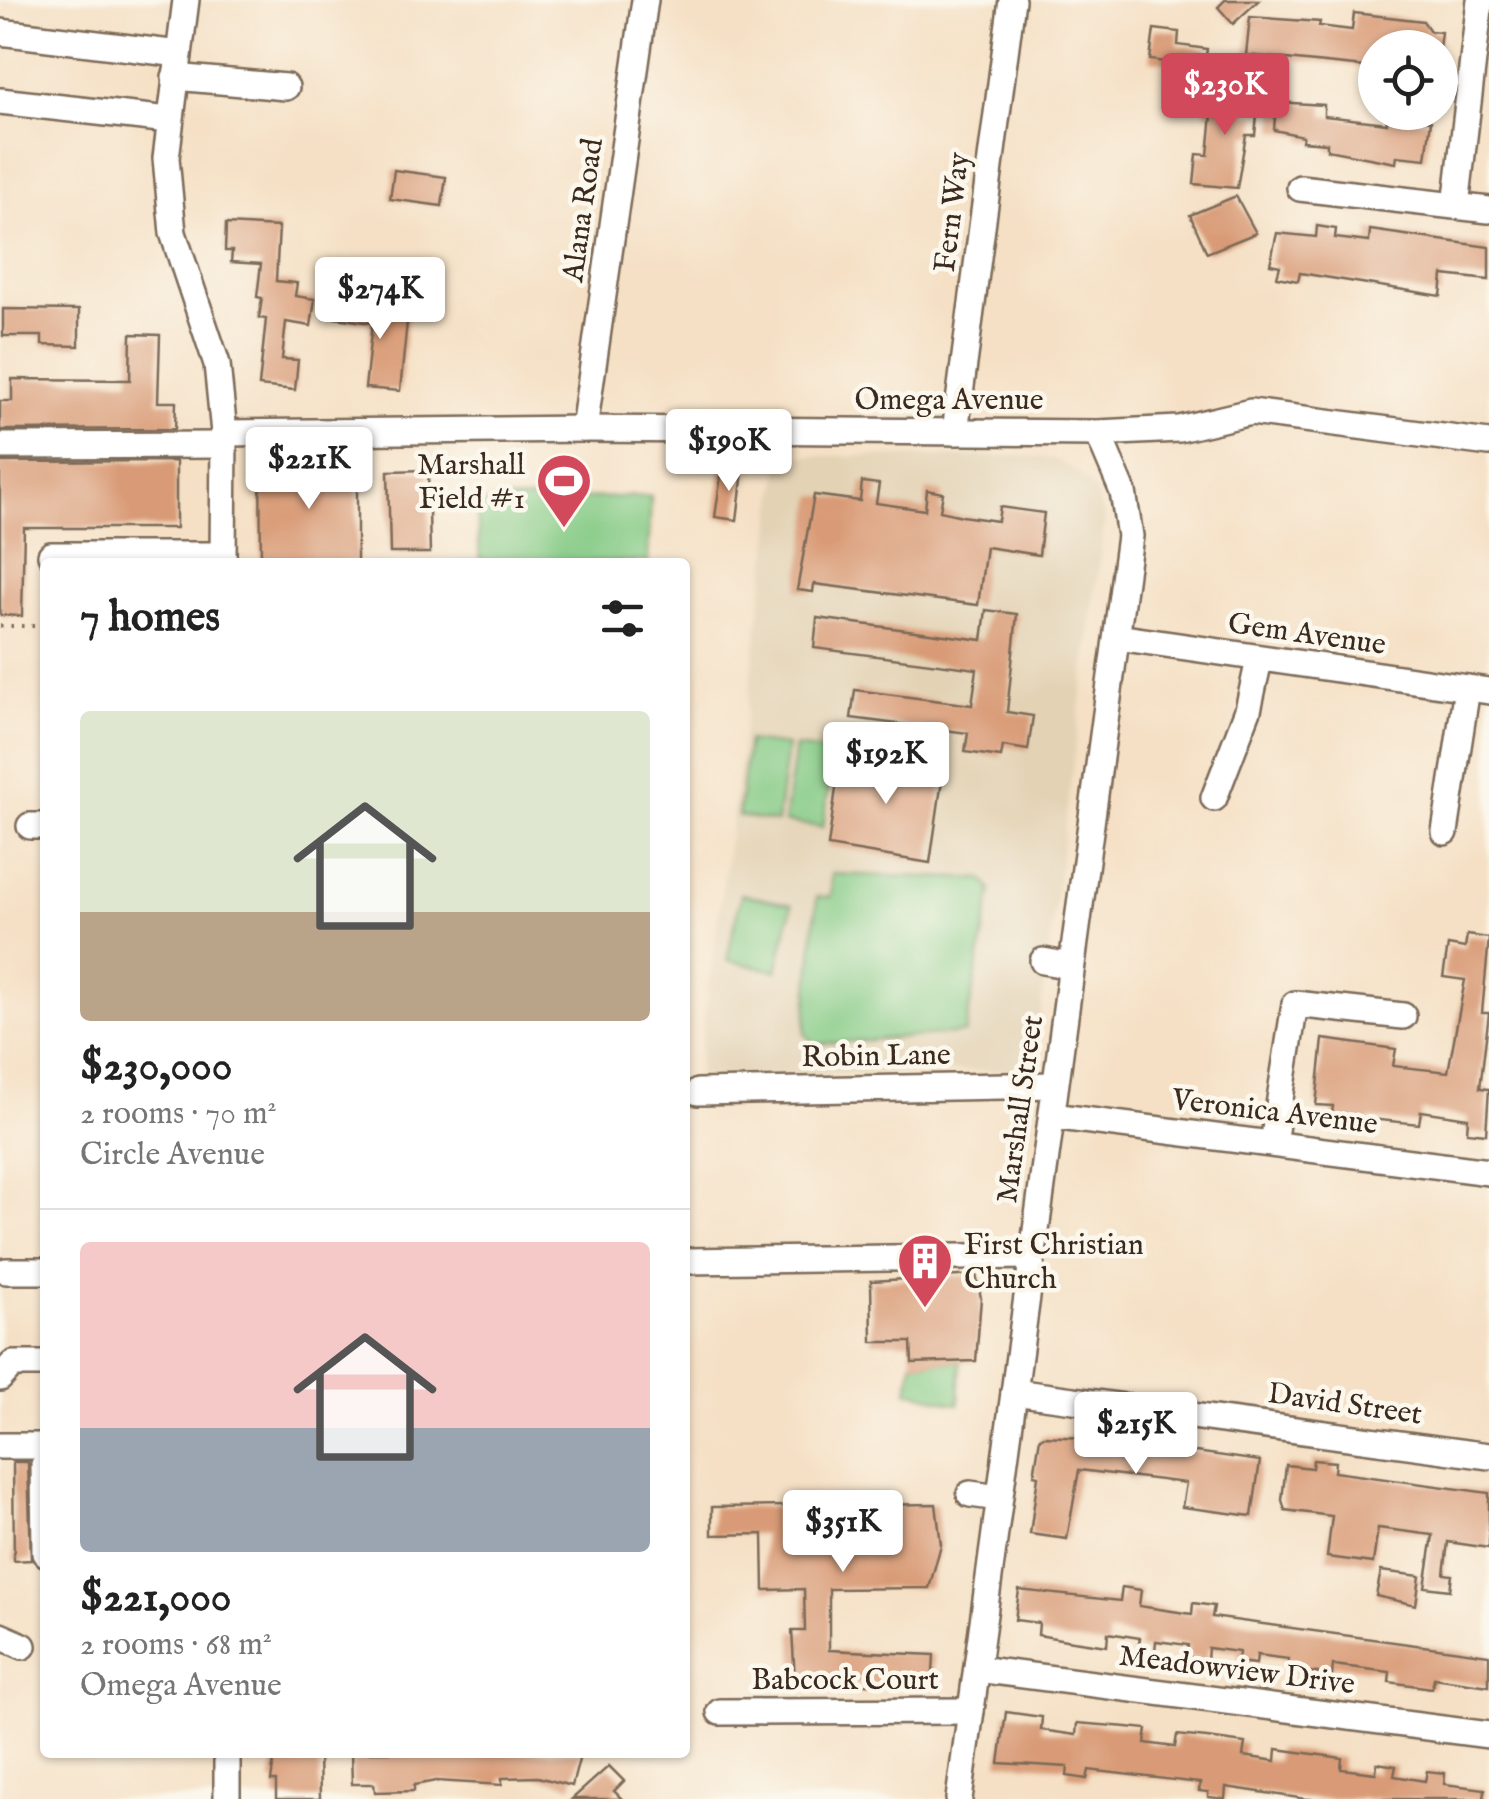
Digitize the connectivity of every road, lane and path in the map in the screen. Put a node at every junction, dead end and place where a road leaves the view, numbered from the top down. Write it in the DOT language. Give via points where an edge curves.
graph roads {
  1 [pos="186,0"];
  2 [pos="645,0"];
  3 [pos="1012,0"];
  4 [pos="1480,0"];
  5 [pos="0,32"];
  6 [pos="177,66"];
  7 [pos="286,86"];
  8 [pos="0,100"];
  9 [pos="169,120"];
  10 [pos="1300,188"];
  11 [pos="1456,206"];
  12 [pos="1489,210"];
  13 [pos="584,429"];
  14 [pos="955,432"];
  15 [pos="1098,433"];
  16 [pos="223,439"];
  17 [pos="1489,443"];
  18 [pos="0,446"];
  19 [pos="50,555"];
  20 [pos="180,558"];
  21 [pos="223,558"];
  22 [pos="0,626"];
  23 [pos="40,626"];
  24 [pos="1117,637"];
  25 [pos="1259,660"];
  26 [pos="1478,689"];
  27 [pos="1214,798"];
  28 [pos="1445,832"];
  29 [pos="1061,834"];
  30 [pos="1088,838"];
  31 [pos="1044,961"];
  32 [pos="1071,966"];
  33 [pos="1403,1016"];
  34 [pos="1055,1084"];
  35 [pos="698,1092"];
  36 [pos="1052,1116"];
  37 [pos="1273,1144"];
  38 [pos="1489,1172"];
  39 [pos="1031,1256"];
  40 [pos="690,1261"];
  41 [pos="6,1271"];
  42 [pos="40,1271"];
  43 [pos="40,1364"];
  44 [pos="0,1378"];
  45 [pos="1014,1392"];
  46 [pos="0,1446"];
  47 [pos="40,1446"];
  48 [pos="978,1452"];
  49 [pos="1005,1456"];
  50 [pos="1489,1456"];
  51 [pos="970,1494"];
  52 [pos="999,1498"];
  53 [pos="977,1669"];
  54 [pos="971,1711"];
  55 [pos="720,1712"];
  56 [pos="1489,1735"];
  57 [pos="227,1758"];
  58 [pos="227,1799"];
  59 [pos="959,1799"];
  1 -- 6 [label="street"];
  2 -- 13 [label="street, Alana Road"];
  3 -- 14 [label="street, Fern Way"];
  4 -- 11 [label="street"];
  5 -- 6 [label="street"];
  6 -- 7 [label="street"];
  6 -- 9 [label="street"];
  8 -- 9 [label="street"];
  9 -- 16 [label="street" via="173,233 217,364"];
  10 -- 11 [label="street"];
  11 -- 12 [label="street"];
  13 -- 14 [label="street, Omega Avenue"];
  13 -- 16 [label="street, Omega Avenue"];
  14 -- 15 [label="street, Omega Avenue"];
  15 -- 17 [label="street, Omega Avenue" via="1180,429 1251,412"];
  15 -- 24 [label="street, Marshall Street" via="1130,525"];
  16 -- 18 [label="street, Omega Avenue"];
  16 -- 21 [label="street"];
  19 -- 20 [label="street"];
  22 -- 23 [label="path"];
  24 -- 25 [label="street, Gem Avenue"];
  24 -- 30 [label="street, Marshall Street"];
  25 -- 26 [label="street, Gem Avenue"];
  25 -- 27 [label="street" via="1248,710"];
  26 -- 28 [label="street"];
  29 -- 30 [label="street"];
  30 -- 32 [label="street, Marshall Street"];
  31 -- 32 [label="street"];
  32 -- 34 [label="street, Marshall Street"];
  33 -- 37 [label="street" via="1295,1004"];
  34 -- 35 [label="street, Robin Lane"];
  34 -- 36 [label="street, Marshall Street"];
  36 -- 37 [label="street, Veronica Avenue"];
  36 -- 39 [label="street, Marshall Street"];
  37 -- 38 [label="street, Veronica Avenue"];
  39 -- 40 [label="street"];
  39 -- 45 [label="street, Marshall Street"];
  41 -- 42 [label="street"];
  43 -- 44 [label="street" via="13,1364"];
  45 -- 49 [label="street, Marshall Street"];
  45 -- 50 [label="street, David Street"];
  46 -- 47 [label="street"];
  48 -- 49 [label="street"];
  49 -- 52 [label="street, Marshall Street"];
  51 -- 52 [label="street"];
  52 -- 53 [label="street, Marshall Street"];
  53 -- 54 [label="street, Marshall Street"];
  53 -- 56 [label="street, Meadowview Drive"];
  54 -- 55 [label="street, Babcock Court"];
  54 -- 59 [label="street, Marshall Street"];
  57 -- 58 [label="street"];
}
